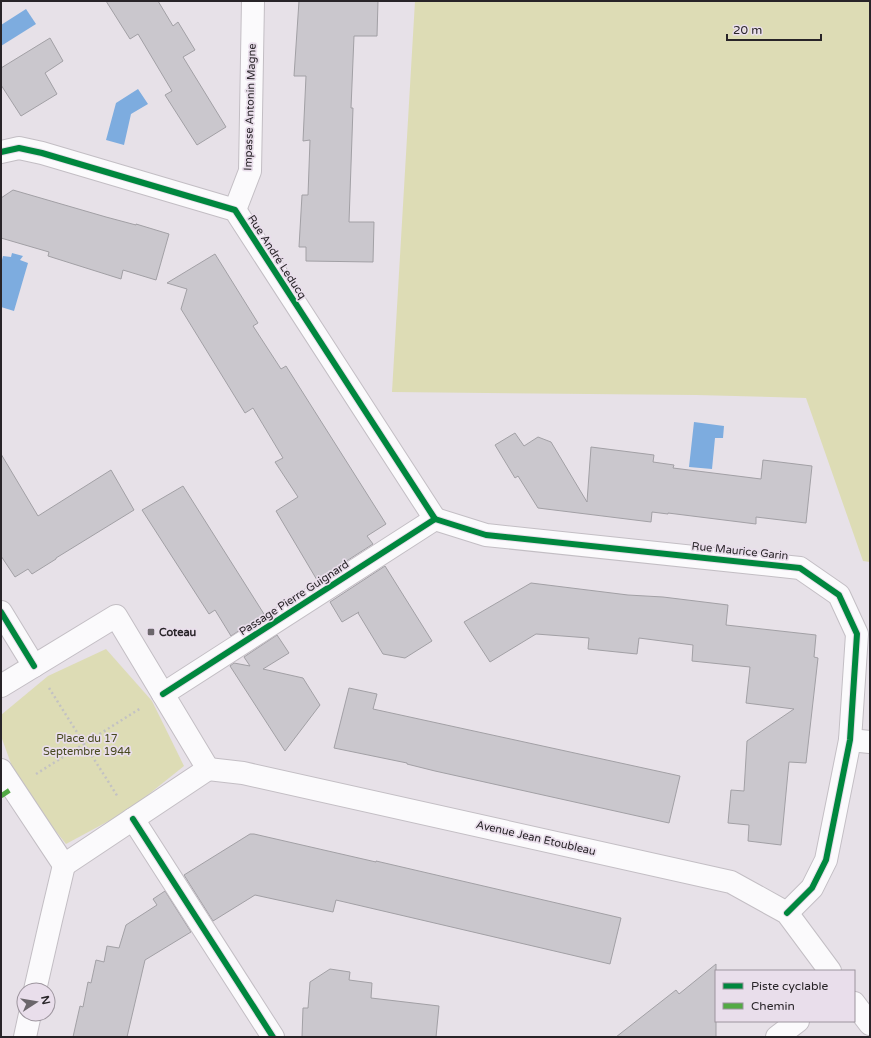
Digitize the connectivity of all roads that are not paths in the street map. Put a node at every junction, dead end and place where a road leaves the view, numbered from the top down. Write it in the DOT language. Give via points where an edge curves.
graph roads {
  1 [pos="253,1"];
  2 [pos="1,152"];
  3 [pos="235,210"];
  4 [pos="435,519"];
  5 [pos="1,612"];
  6 [pos="34,666"];
  7 [pos="1,686"];
  8 [pos="163,694"];
  9 [pos="860,741"];
  10 [pos="208,769"];
  11 [pos="1,770"];
  12 [pos="7,792"];
  13 [pos="133,819"];
  14 [pos="64,865"];
  15 [pos="787,913"];
  16 [pos="829,970"];
  17 [pos="37,982"];
  18 [pos="855,1004"];
  19 [pos="28,1022"];
  20 [pos="797,1022"];
  21 [pos="870,1024"];
  22 [pos="25,1037"];
  23 [pos="273,1037"];
  24 [pos="778,1037"];
  1 -- 3 [label="street, Impasse Antonin Magne" via="250,171"];
  2 -- 3 [label="street, Rue André Leducq" via="19,148 42,153"];
  3 -- 4 [label="street, Rue André Leducq"];
  4 -- 8 [label="street, Passage Pierre Guignard"];
  4 -- 9 [label="street, Rue Maurice Garin" via="486,534 800,568 839,595 857,634"];
  5 -- 6 [label="street"];
  6 -- 7 [label="street"];
  6 -- 8 [label="street" via="116,616"];
  8 -- 10 [label="street"];
  9 -- 15 [label="street, Rue Maurice Garin" via="826,860 812,888"];
  10 -- 13 [label="street"];
  10 -- 15 [label="street, Avenue Jean Etoubleau" via="243,773 730,882"];
  11 -- 12 [label="street"];
  12 -- 14 [label="street"];
  13 -- 14 [label="street"];
  13 -- 23 [label="street"];
  14 -- 17 [label="street"];
  15 -- 16 [label="street, Avenue Jean Etoubleau"];
  18 -- 21 [label="street"];
  19 -- 22 [label="street"];
  20 -- 24 [label="street"];
}
